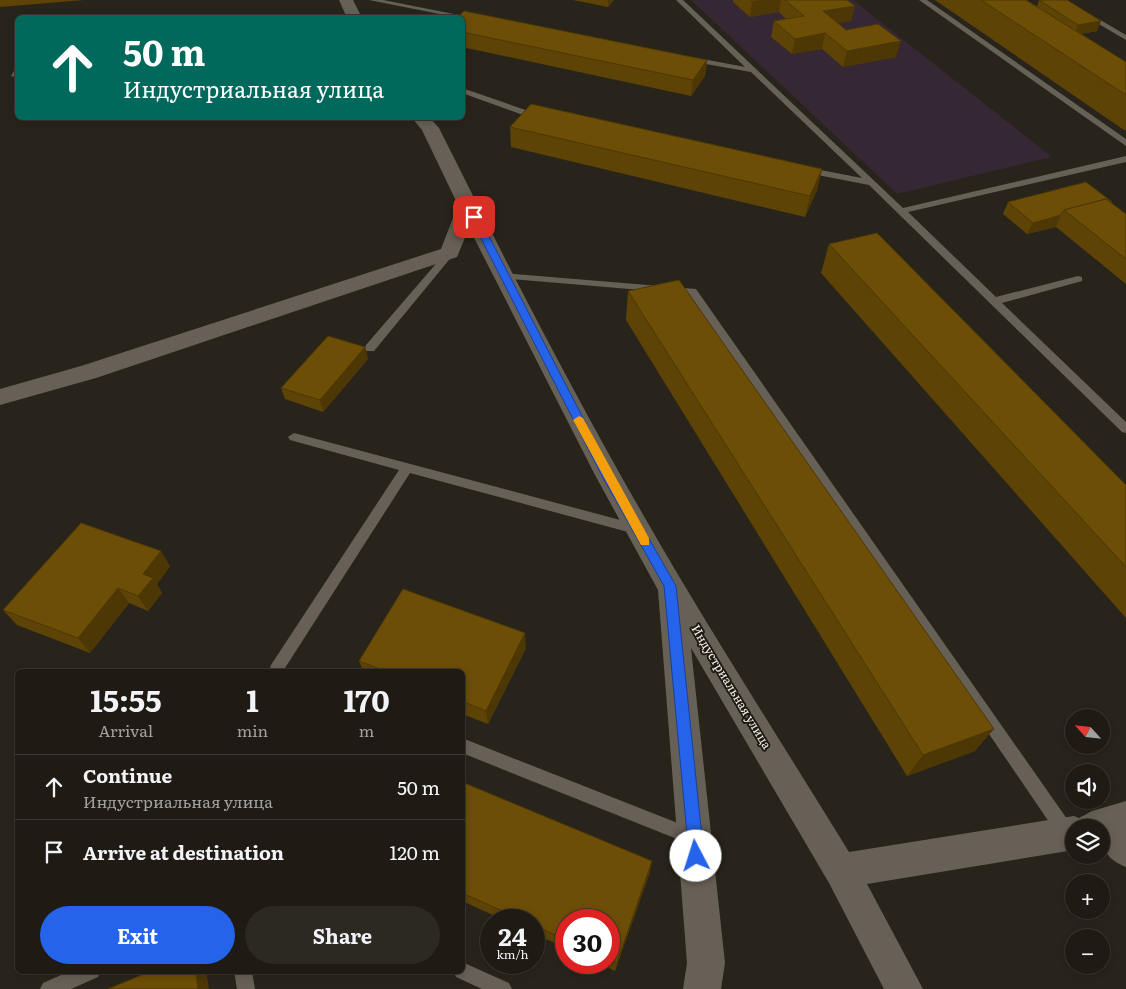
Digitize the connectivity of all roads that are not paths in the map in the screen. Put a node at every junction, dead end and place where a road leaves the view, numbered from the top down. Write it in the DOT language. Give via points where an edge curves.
graph roads {
  1 [pos="346,0"];
  2 [pos="372,0"];
  3 [pos="679,0"];
  4 [pos="922,0"];
  5 [pos="1061,0"];
  6 [pos="354,15"];
  7 [pos="452,15"];
  8 [pos="465,17"];
  9 [pos="479,20"];
  10 [pos="1126,38"];
  11 [pos="683,58"];
  12 [pos="751,70"];
  13 [pos="465,91"];
  14 [pos="423,120"];
  15 [pos="549,120"];
  16 [pos="1126,143"];
  17 [pos="1126,159"];
  18 [pos="794,168"];
  19 [pos="872,183"];
  20 [pos="468,204"];
  21 [pos="902,211"];
  22 [pos="450,253"];
  23 [pos="503,276"];
  24 [pos="1078,279"];
  25 [pos="995,301"];
  26 [pos="370,348"];
  27 [pos="0,397"];
  28 [pos="1126,429"];
  29 [pos="294,437"];
  30 [pos="407,467"];
  31 [pos="639,530"];
  32 [pos="670,586"];
  33 [pos="277,669"];
  34 [pos="465,746"];
  35 [pos="1090,819"];
  36 [pos="1065,836"];
  37 [pos="695,838"];
  38 [pos="841,871"];
  39 [pos="465,972"];
  40 [pos="85,974"];
  41 [pos="243,974"];
  42 [pos="49,989"];
  43 [pos="246,989"];
  44 [pos="503,989"];
  45 [pos="702,989"];
  46 [pos="904,989"];
  1 -- 6 [label="street"];
  2 -- 7 [label="lane"];
  3 -- 12 [label="lane"];
  4 -- 16 [label="lane"];
  5 -- 10 [label="lane"];
  8 -- 9 [label="lane"];
  11 -- 12 [label="lane"];
  12 -- 19 [label="lane"];
  13 -- 15 [label="lane"];
  14 -- 20 [label="street, Индустриальная улица" via="430,128"];
  17 -- 21 [label="lane"];
  18 -- 19 [label="lane"];
  19 -- 21 [label="lane"];
  20 -- 22 [label="street"];
  20 -- 23 [label="street, Индустриальная улица"];
  21 -- 25 [label="lane"];
  22 -- 26 [label="lane"];
  22 -- 27 [label="street" via="88,372"];
  23 -- 31 [label="street, Индустриальная улица"];
  23 -- 35 [label="lane" via="692,291"];
  24 -- 25 [label="lane"];
  25 -- 28 [label="lane"];
  29 -- 30 [label="lane"];
  30 -- 31 [label="lane"];
  30 -- 33 [label="lane"];
  31 -- 32 [label="street, Индустриальная улица"];
  32 -- 37 [label="street"];
  32 -- 38 [label="street, Индустриальная улица"];
  34 -- 37 [label="lane"];
  36 -- 38 [label="street"];
  37 -- 45 [label="street" via="706,963"];
  38 -- 46 [label="street, Индустриальная улица"];
  39 -- 44 [label="lane"];
  40 -- 42 [label="lane"];
  41 -- 43 [label="lane"];
}
